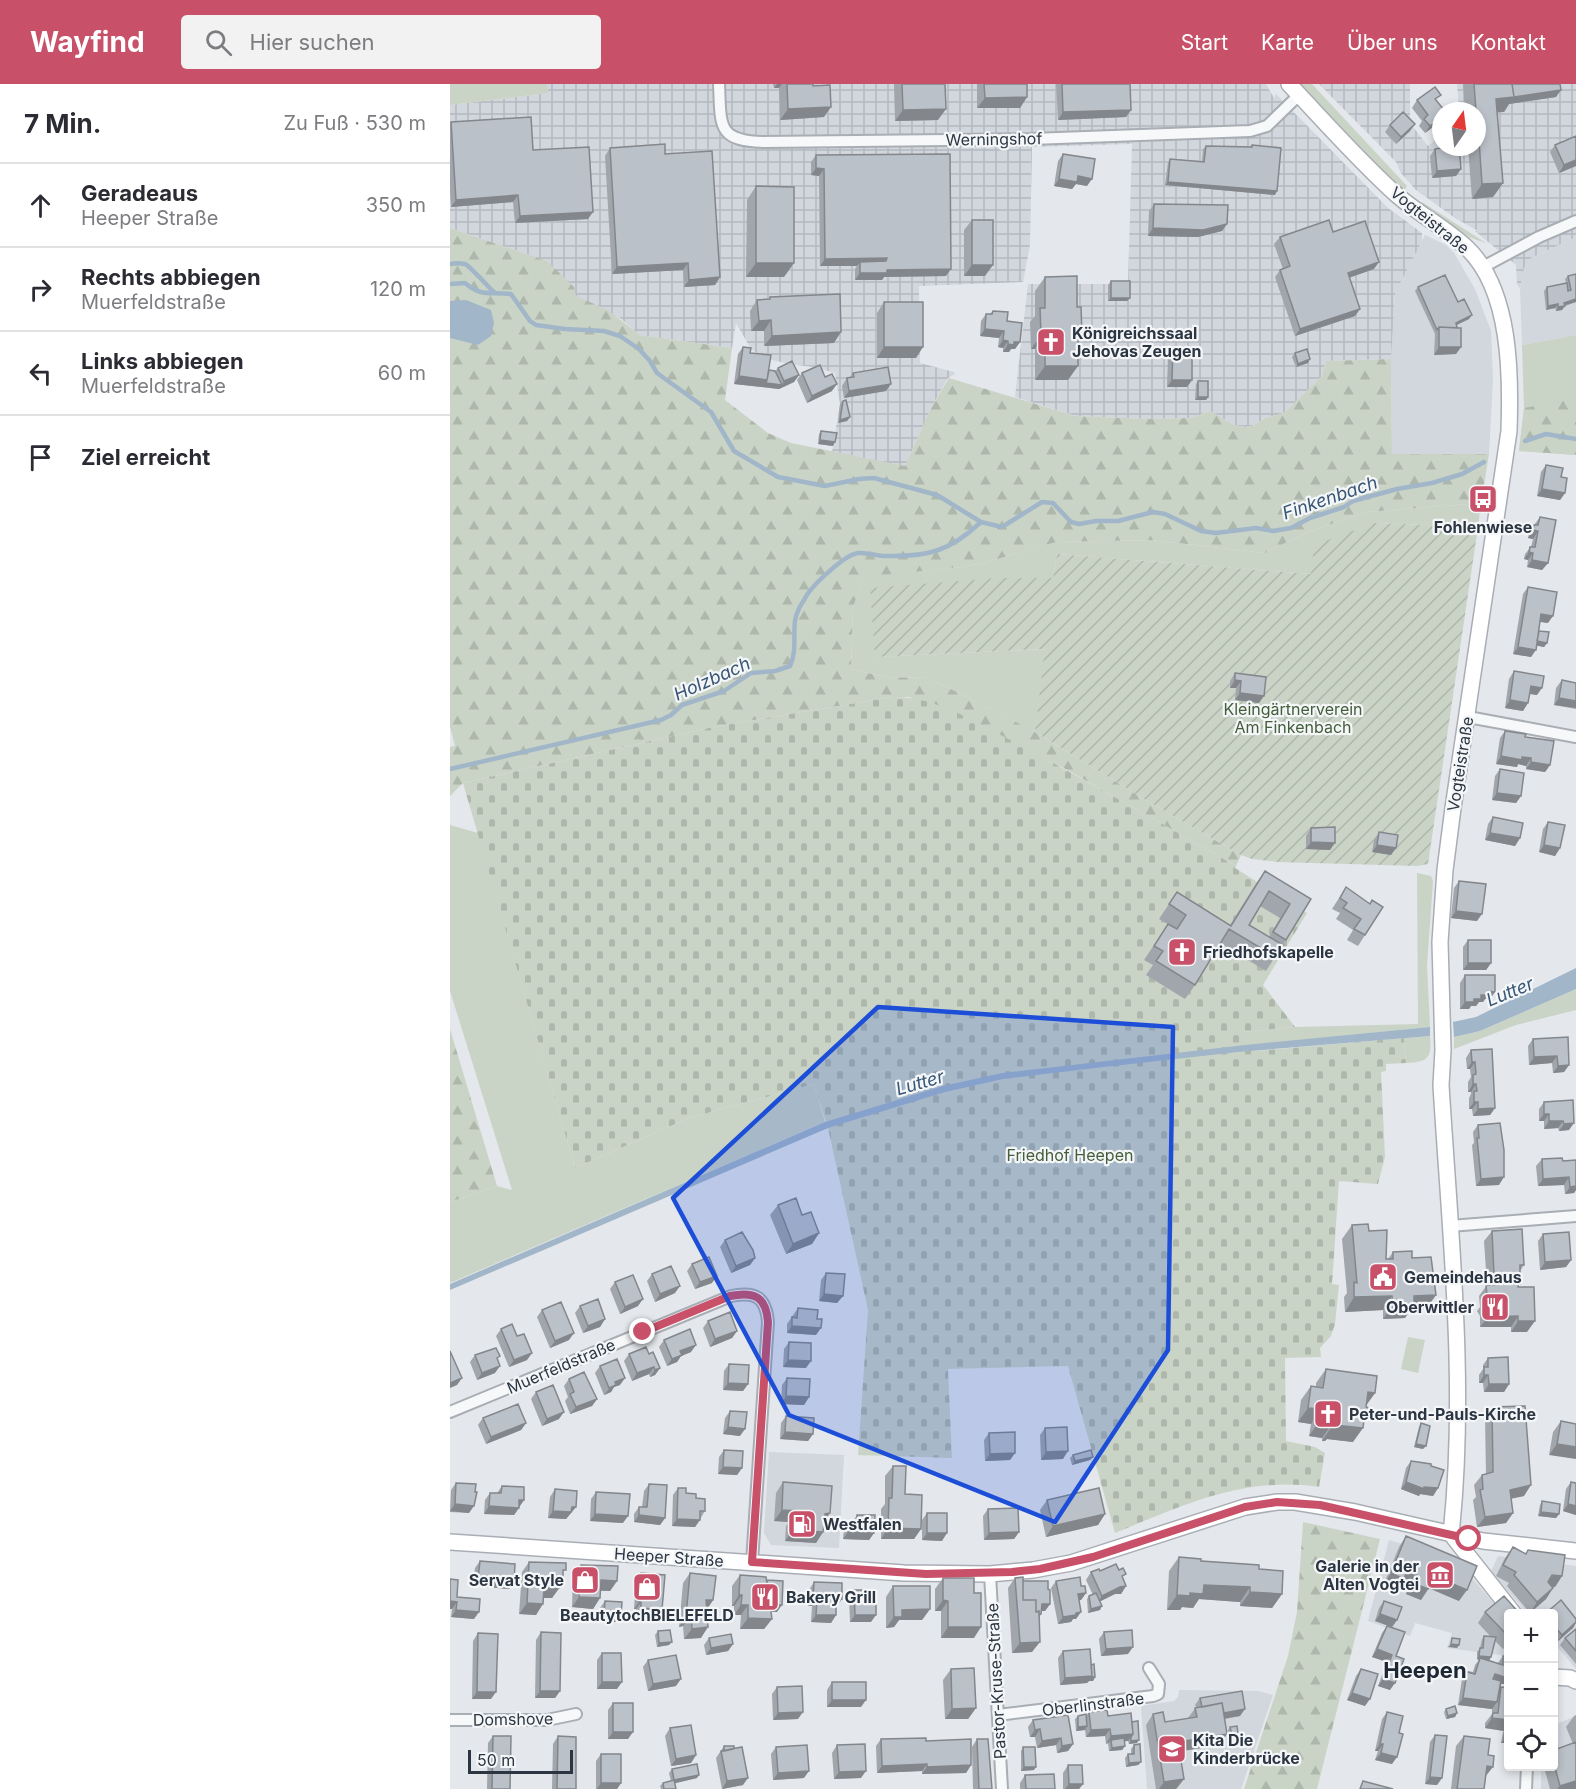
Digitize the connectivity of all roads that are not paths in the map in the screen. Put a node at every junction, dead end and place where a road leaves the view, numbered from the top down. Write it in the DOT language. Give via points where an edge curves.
graph roads {
  1 [pos="719,84"];
  2 [pos="1294,89"];
  3 [pos="1576,221"];
  4 [pos="1483,267"];
  5 [pos="1468,717"];
  6 [pos="1576,737"];
  7 [pos="1576,1216"];
  8 [pos="1450,1226"];
  9 [pos="450,1412"];
  10 [pos="1451,1534"];
  11 [pos="450,1542"];
  12 [pos="1576,1551"];
  13 [pos="752,1562"];
  14 [pos="990,1574"];
  15 [pos="1510,1609"];
  16 [pos="1149,1668"];
  17 [pos="1558,1677"];
  18 [pos="1576,1681"];
  19 [pos="576,1714"];
  20 [pos="998,1715"];
  21 [pos="450,1720"];
  22 [pos="1527,1771"];
  23 [pos="1002,1789"];
  24 [pos="1526,1789"];
  1 -- 2 [label="street, Werningshof" via="727,134 751,142 1030,139 1250,131 1267,126"];
  2 -- 4 [label="street, Vogteistraße" via="1389,188 1462,244"];
  3 -- 4 [label="street"];
  4 -- 5 [label="street, Vogteistraße" via="1503,324 1510,407"];
  5 -- 6 [label="street"];
  5 -- 8 [label="street, Vogteistraße" via="1445,870 1439,953 1441,1085"];
  7 -- 8 [label="street"];
  8 -- 10 [label="street, Vogteistraße" via="1457,1405"];
  9 -- 13 [label="street, Muerfeldstraße" via="730,1296 759,1298 765,1304 768,1322"];
  10 -- 12 [label="street, Heeper Straße"];
  10 -- 14 [label="street, Heeper Straße" via="1320,1505 1277,1502 1245,1507 1071,1563"];
  10 -- 15 [label="street"];
  11 -- 13 [label="street, Heeper Straße"];
  13 -- 14 [label="street, Heeper Straße" via="926,1574"];
  14 -- 20 [label="street, Pastor-Kruse-Straße"];
  16 -- 20 [label="street, Oberlinstraße" via="1159,1684 1158,1694 1153,1696"];
  17 -- 18 [label="street"];
  19 -- 21 [label="street, Domshove" via="547,1720"];
  20 -- 23 [label="street, Pastor-Kruse-Straße"];
  22 -- 24 [label="street"];
}
